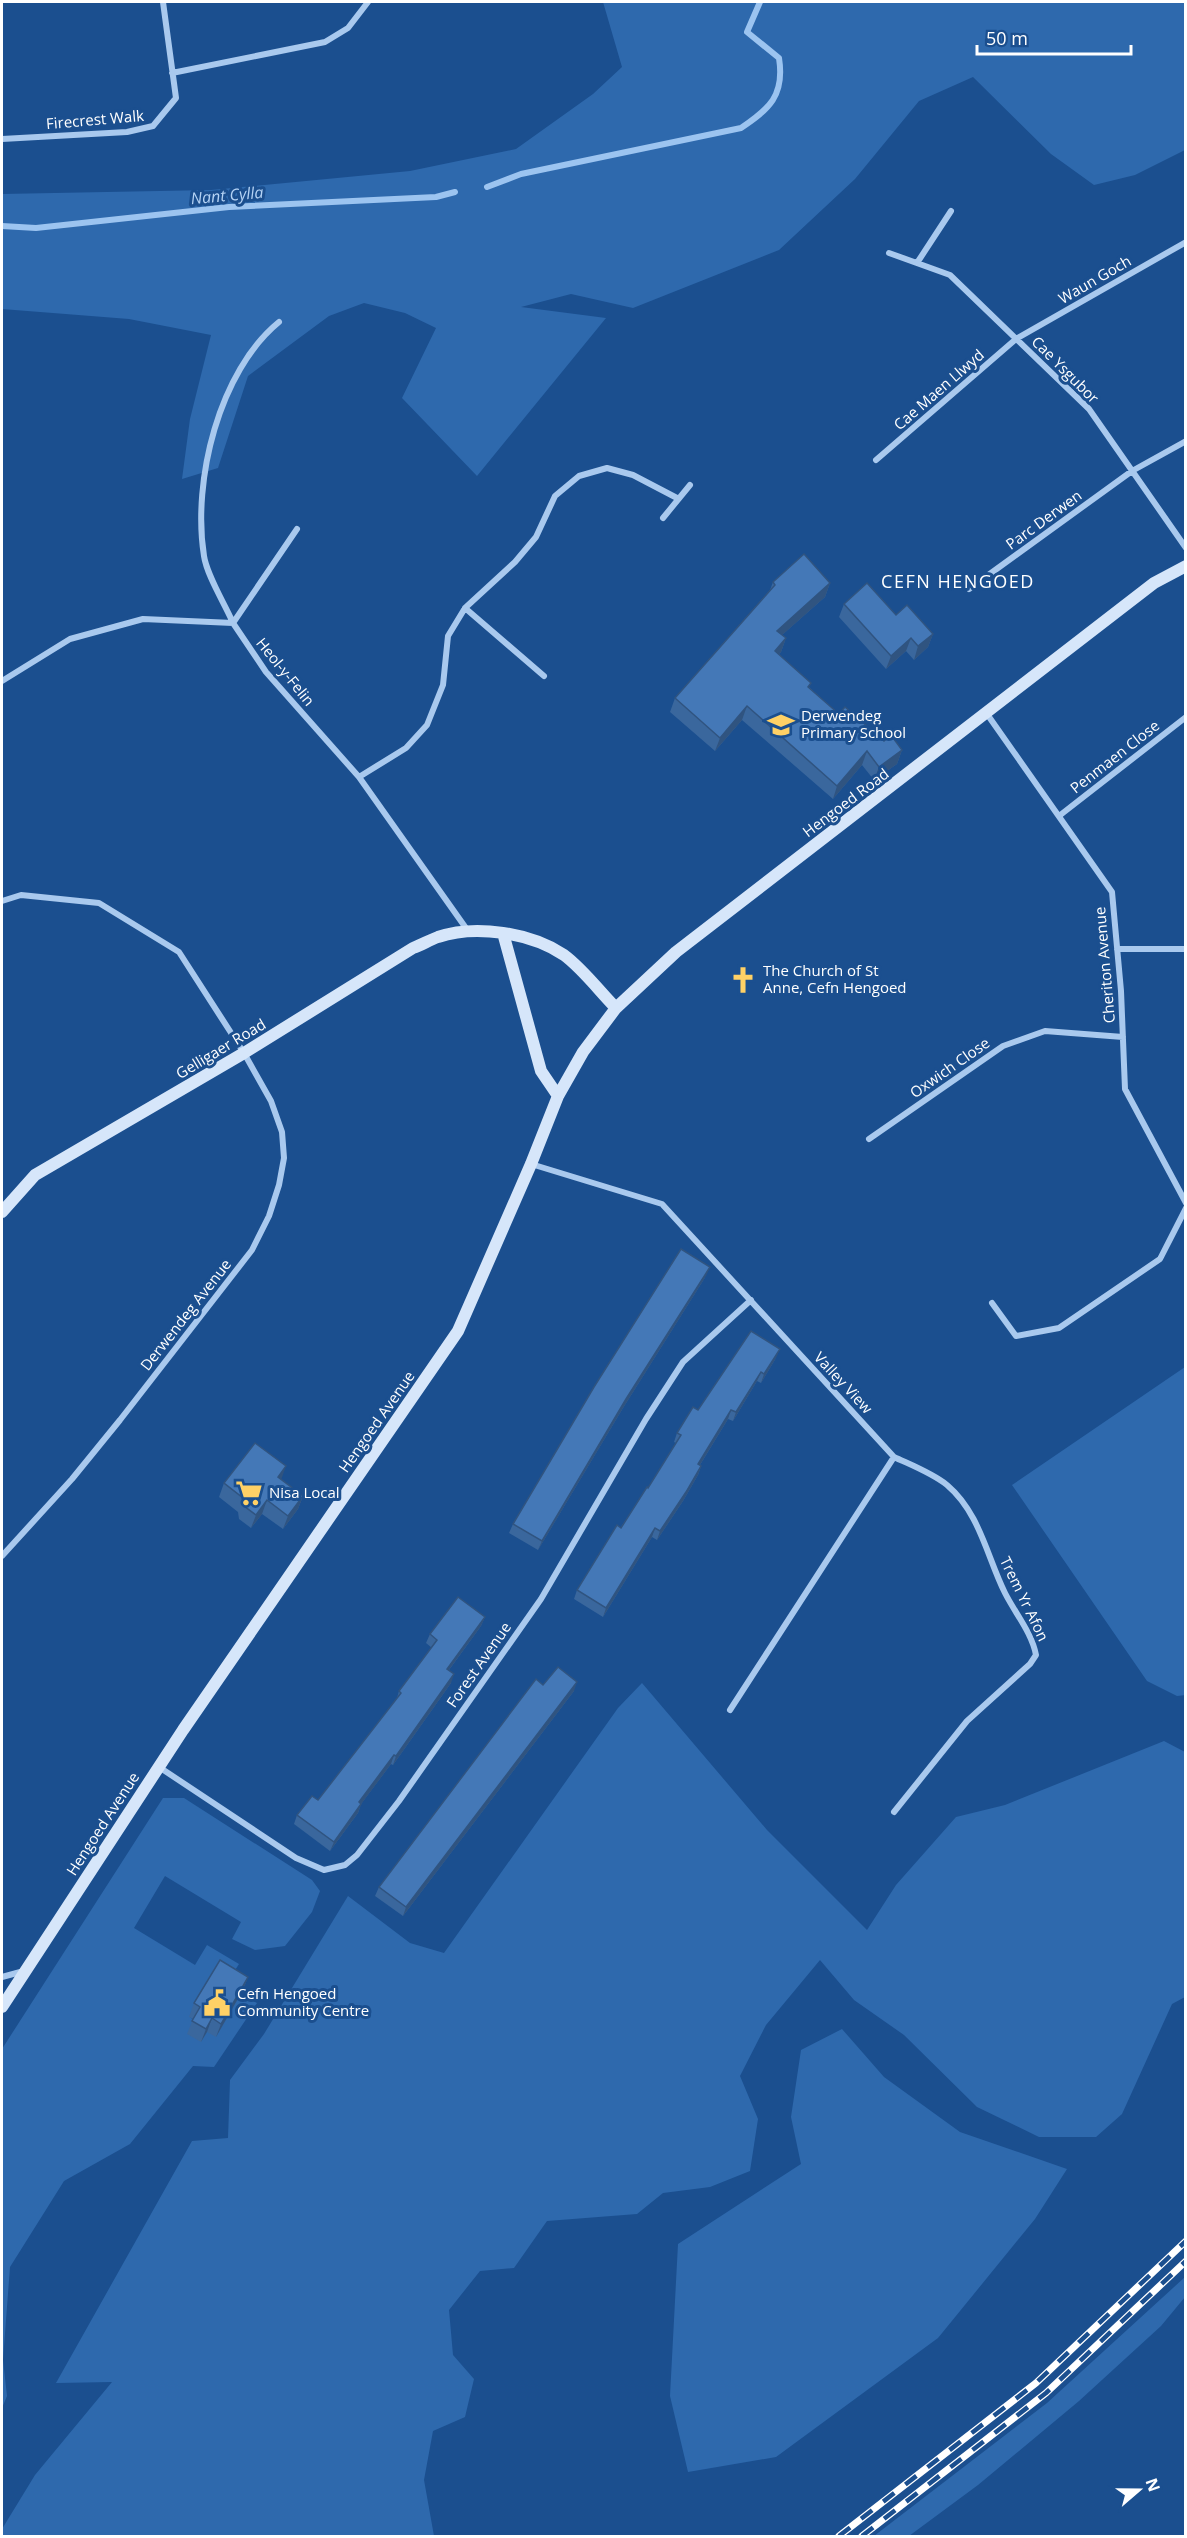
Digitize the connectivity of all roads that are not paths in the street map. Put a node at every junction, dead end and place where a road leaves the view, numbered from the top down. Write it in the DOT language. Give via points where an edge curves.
graph roads {
  1 [pos="163,2"];
  2 [pos="368,2"];
  3 [pos="172,73"];
  4 [pos="2,139"];
  5 [pos="951,211"];
  6 [pos="1185,242"];
  7 [pos="888,253"];
  8 [pos="916,263"];
  9 [pos="279,322"];
  10 [pos="1017,339"];
  11 [pos="1185,441"];
  12 [pos="876,460"];
  13 [pos="1132,471"];
  14 [pos="690,485"];
  15 [pos="677,498"];
  16 [pos="663,518"];
  17 [pos="297,529"];
  18 [pos="1185,548"];
  19 [pos="1185,567"];
  20 [pos="969,589"];
  21 [pos="465,608"];
  22 [pos="233,623"];
  23 [pos="544,676"];
  24 [pos="2,681"];
  25 [pos="987,714"];
  26 [pos="1185,717"];
  27 [pos="359,777"];
  28 [pos="1059,816"];
  29 [pos="2,901"];
  30 [pos="468,932"];
  31 [pos="502,933"];
  32 [pos="1117,949"];
  33 [pos="1185,949"];
  34 [pos="616,1008"];
  35 [pos="1123,1037"];
  36 [pos="244,1053"];
  37 [pos="558,1096"];
  38 [pos="869,1139"];
  39 [pos="531,1164"];
  40 [pos="1185,1206"];
  41 [pos="2,1212"];
  42 [pos="751,1300"];
  43 [pos="992,1303"];
  44 [pos="894,1457"];
  45 [pos="2,1556"];
  46 [pos="730,1710"];
  47 [pos="159,1766"];
  48 [pos="894,1812"];
  49 [pos="25,1971"];
  50 [pos="2,1977"];
  51 [pos="2,2007"];
  1 -- 3 [label="street"];
  2 -- 3 [label="street" via="348,28 325,42"];
  3 -- 4 [label="street, Firecrest Walk" via="176,98 153,126 127,132"];
  5 -- 8 [label="street"];
  6 -- 10 [label="street, Waun Goch"];
  7 -- 8 [label="street, Cae Ysgubor"];
  8 -- 10 [label="street, Cae Ysgubor" via="950,275"];
  9 -- 22 [label="street, Heol-y-Felin" via="261,337 214,429 200,504 204,559"];
  10 -- 12 [label="street, Cae Maen Llwyd"];
  10 -- 13 [label="street, Cae Ysgubor" via="1089,409"];
  11 -- 13 [label="street, Parc Derwen"];
  13 -- 18 [label="street, Cae Ysgubor"];
  13 -- 20 [label="street, Parc Derwen"];
  14 -- 15 [label="street"];
  15 -- 16 [label="street"];
  15 -- 21 [label="street" via="633,475 608,468 579,476 555,496 536,537 515,562"];
  17 -- 22 [label="street"];
  19 -- 25 [label="street, Hengoed Road" via="1154,583"];
  21 -- 23 [label="street"];
  21 -- 27 [label="street" via="448,636 443,685 427,725 406,748"];
  22 -- 24 [label="street" via="143,619 70,639"];
  22 -- 27 [label="street, Heol-y-Felin" via="266,672"];
  25 -- 28 [label="street, Cheriton Avenue"];
  25 -- 34 [label="street, Hengoed Road" via="676,952"];
  26 -- 28 [label="street, Penmaen Close"];
  27 -- 30 [label="street, Heol-y-Felin"];
  28 -- 32 [label="street, Cheriton Avenue" via="1112,892"];
  29 -- 36 [label="street, Derwendeg Avenue" via="21,895 99,903 179,952"];
  30 -- 31 [label="street, Gelligaer Road"];
  30 -- 36 [label="street, Gelligaer Road" via="439,937 413,948"];
  31 -- 34 [label="street, Gelligaer Road" via="534,941 564,956"];
  31 -- 37 [label="street" via="541,1071"];
  32 -- 33 [label="street"];
  32 -- 35 [label="street, Cheriton Avenue"];
  34 -- 37 [label="street, Hengoed Road" via="583,1052"];
  35 -- 38 [label="street, Oxwich Close" via="1045,1031 1003,1046"];
  35 -- 40 [label="street, Cheriton Avenue" via="1125,1089"];
  36 -- 41 [label="street, Gelligaer Road" via="35,1175"];
  36 -- 45 [label="street, Derwendeg Avenue" via="271,1101 282,1132 284,1158 269,1216 252,1250 120,1420"];
  37 -- 39 [label="street, Hengoed Avenue"];
  39 -- 42 [label="street, Valley View" via="662,1204"];
  39 -- 47 [label="street, Hengoed Avenue" via="458,1331"];
  40 -- 43 [label="street, Cheriton Avenue" via="1160,1259 1059,1328 1016,1336"];
  42 -- 44 [label="street, Valley View"];
  42 -- 47 [label="street, Forest Avenue" via="683,1362 541,1599 399,1801 345,1865 324,1870 296,1858"];
  44 -- 46 [label="street"];
  44 -- 48 [label="street, Trem Yr Afon" via="947,1485 967,1509 1036,1654 967,1721"];
  47 -- 49 [label="street, Hengoed Avenue"];
  49 -- 50 [label="street"];
  49 -- 51 [label="street, Hengoed Avenue"];
}
